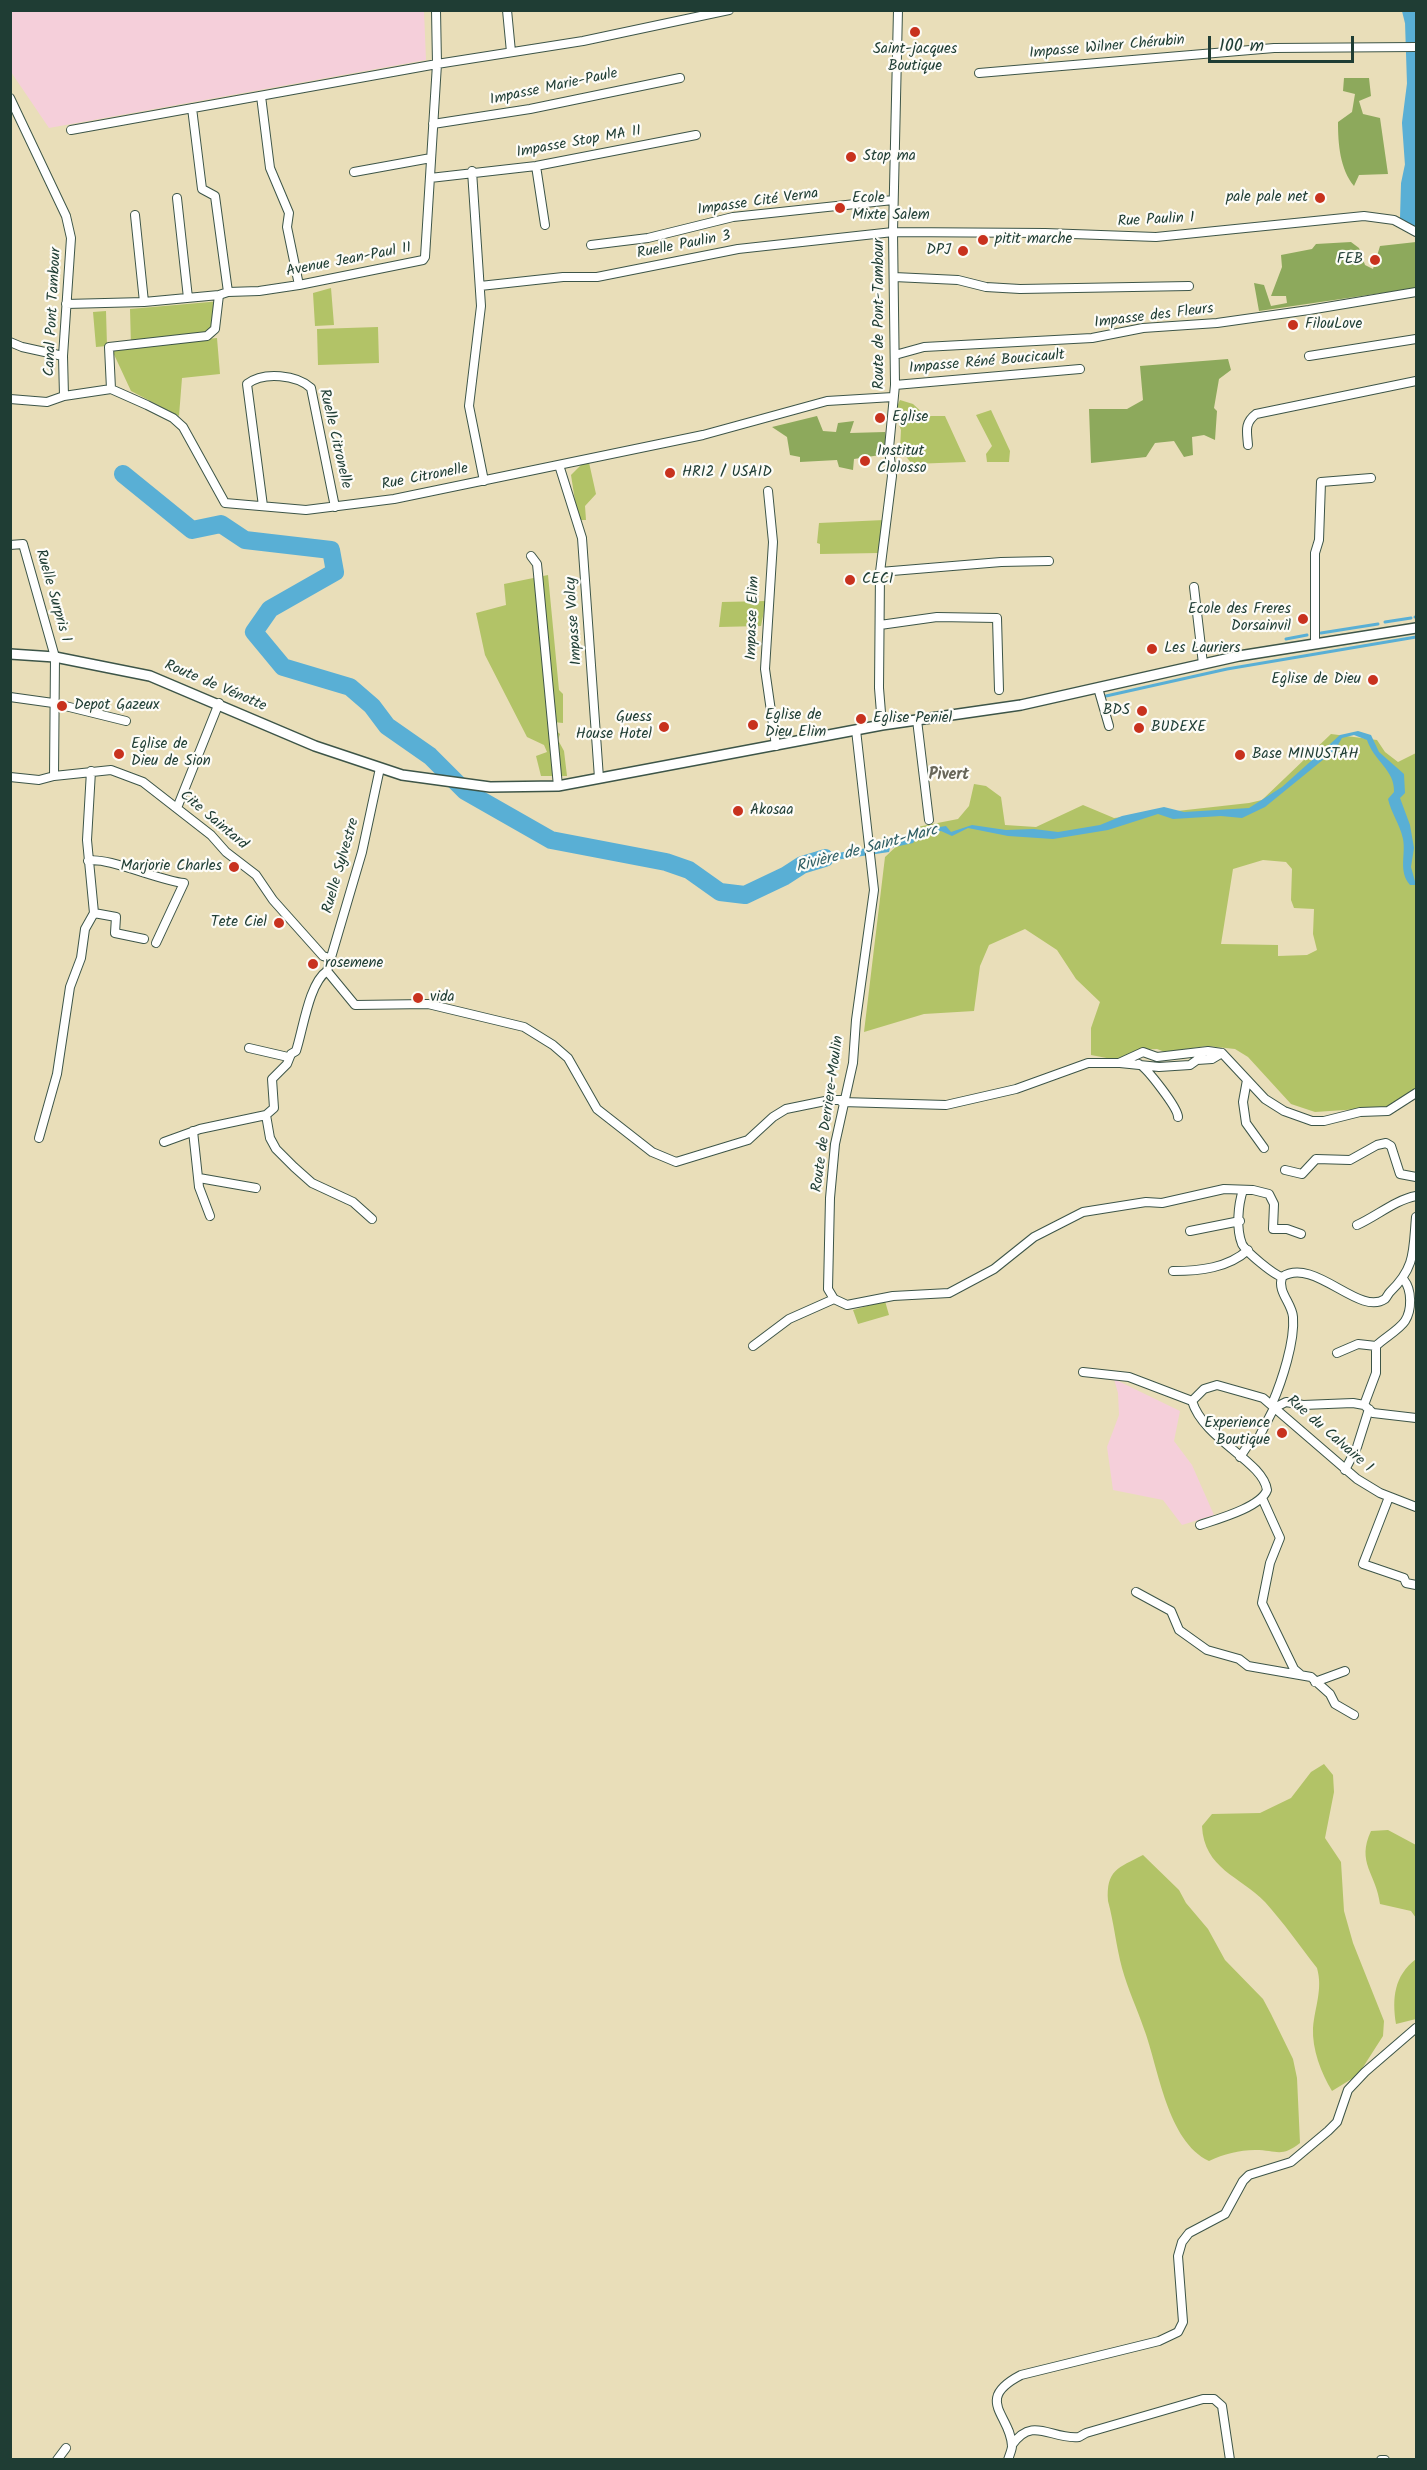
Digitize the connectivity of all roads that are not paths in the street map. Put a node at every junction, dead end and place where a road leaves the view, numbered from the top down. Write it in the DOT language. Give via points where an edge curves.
graph roads {
  1 [pos="436,10"];
  2 [pos="507,10"];
  3 [pos="729,10"];
  4 [pos="897,10"];
  5 [pos="1414,47"];
  6 [pos="511,52"];
  7 [pos="437,64"];
  8 [pos="979,73"];
  9 [pos="680,78"];
  10 [pos="261,96"];
  11 [pos="10,98"];
  12 [pos="192,108"];
  13 [pos="433,124"];
  14 [pos="71,130"];
  15 [pos="696,135"];
  16 [pos="431,158"];
  17 [pos="536,166"];
  18 [pos="472,171"];
  19 [pos="354,172"];
  20 [pos="430,178"];
  21 [pos="177,198"];
  22 [pos="893,200"];
  23 [pos="135,215"];
  24 [pos="545,225"];
  25 [pos="893,232"];
  26 [pos="1416,232"];
  27 [pos="591,245"];
  28 [pos="894,277"];
  29 [pos="298,285"];
  30 [pos="480,286"];
  31 [pos="1189,286"];
  32 [pos="228,292"];
  33 [pos="1416,292"];
  34 [pos="219,295"];
  35 [pos="188,298"];
  36 [pos="144,302"];
  37 [pos="66,304"];
  38 [pos="1416,339"];
  39 [pos="10,342"];
  40 [pos="895,355"];
  41 [pos="63,356"];
  42 [pos="1309,356"];
  43 [pos="1080,369"];
  44 [pos="1416,381"];
  45 [pos="896,385"];
  46 [pos="111,389"];
  47 [pos="64,396"];
  48 [pos="893,397"];
  49 [pos="10,399"];
  50 [pos="1248,445"];
  51 [pos="559,465"];
  52 [pos="1371,478"];
  53 [pos="484,481"];
  54 [pos="768,491"];
  55 [pos="263,506"];
  56 [pos="335,507"];
  57 [pos="10,545"];
  58 [pos="531,556"];
  59 [pos="1049,561"];
  60 [pos="880,572"];
  61 [pos="1194,587"];
  62 [pos="880,625"];
  63 [pos="1416,628"];
  64 [pos="1315,642"];
  65 [pos="10,654"];
  66 [pos="55,657"];
  67 [pos="1203,664"];
  68 [pos="1098,688"];
  69 [pos="999,690"];
  70 [pos="10,697"];
  71 [pos="53,703"];
  72 [pos="219,704"];
  73 [pos="917,720"];
  74 [pos="126,721"];
  75 [pos="882,725"];
  76 [pos="1109,726"];
  77 [pos="856,730"];
  78 [pos="776,746"];
  79 [pos="380,768"];
  80 [pos="91,771"];
  81 [pos="54,776"];
  82 [pos="10,777"];
  83 [pos="599,778"];
  84 [pos="558,786"];
  85 [pos="177,808"];
  86 [pos="929,820"];
  87 [pos="88,861"];
  88 [pos="94,913"];
  89 [pos="144,939"];
  90 [pos="156,943"];
  91 [pos="329,958"];
  92 [pos="327,971"];
  93 [pos="249,1048"];
  94 [pos="1222,1053"];
  95 [pos="288,1057"];
  96 [pos="1119,1063"];
  97 [pos="1137,1063"];
  98 [pos="1247,1080"];
  99 [pos="1416,1094"];
  100 [pos="843,1101"];
  101 [pos="266,1115"];
  102 [pos="1178,1117"];
  103 [pos="193,1131"];
  104 [pos="39,1138"];
  105 [pos="164,1142"];
  106 [pos="1264,1148"];
  107 [pos="1285,1170"];
  108 [pos="1416,1177"];
  109 [pos="199,1178"];
  110 [pos="256,1188"];
  111 [pos="1243,1190"];
  112 [pos="1416,1196"];
  113 [pos="210,1216"];
  114 [pos="1416,1216"];
  115 [pos="372,1219"];
  116 [pos="1240,1221"];
  117 [pos="1358,1225"];
  118 [pos="1190,1231"];
  119 [pos="1301,1234"];
  120 [pos="1248,1250"];
  121 [pos="1173,1271"];
  122 [pos="1282,1277"];
  123 [pos="1404,1280"];
  124 [pos="834,1299"];
  125 [pos="753,1346"];
  126 [pos="1376,1346"];
  127 [pos="1337,1353"];
  128 [pos="1083,1372"];
  129 [pos="1192,1401"];
  130 [pos="1273,1406"];
  131 [pos="1366,1407"];
  132 [pos="1416,1418"];
  133 [pos="1240,1457"];
  134 [pos="1345,1470"];
  135 [pos="1389,1497"];
  136 [pos="1262,1498"];
  137 [pos="1416,1507"];
  138 [pos="1200,1526"];
  139 [pos="1416,1585"];
  140 [pos="1136,1592"];
  141 [pos="1345,1671"];
  142 [pos="1302,1675"];
  143 [pos="1315,1682"];
  144 [pos="1354,1715"];
  145 [pos="1416,2028"];
  146 [pos="1012,2445"];
  147 [pos="66,2448"];
  148 [pos="57,2460"];
  149 [pos="1008,2460"];
  150 [pos="1230,2460"];
  1 -- 7 [label="street, Avenue Jean-Paul II"];
  2 -- 6 [label="street"];
  3 -- 6 [label="street"];
  4 -- 22 [label="street, Route de Pont-Tambour"];
  5 -- 8 [label="street, Impasse Wilner Chérubin" via="1274,48"];
  6 -- 7 [label="street"];
  7 -- 10 [label="street"];
  7 -- 13 [label="street, Avenue Jean-Paul II"];
  9 -- 13 [label="street, Impasse Marie-Paule" via="530,109"];
  10 -- 12 [label="street"];
  10 -- 29 [label="street" via="270,168 289,213 287,227"];
  11 -- 37 [label="street, Canal Pont Tambour" via="66,216 71,238"];
  12 -- 14 [label="street"];
  12 -- 32 [label="street" via="202,189 215,196"];
  13 -- 16 [label="street, Avenue Jean-Paul II"];
  15 -- 17 [label="street, Impasse Stop MA II"];
  16 -- 19 [label="street"];
  16 -- 20 [label="street, Avenue Jean-Paul II"];
  17 -- 18 [label="street, Impasse Stop MA II"];
  17 -- 24 [label="street"];
  18 -- 20 [label="street, Impasse Stop MA II"];
  18 -- 30 [label="street"];
  20 -- 29 [label="street, Avenue Jean-Paul II" via="423,261"];
  21 -- 35 [label="street"];
  22 -- 25 [label="street, Route de Pont-Tambour"];
  22 -- 27 [label="street, Impasse Cité Verna" via="733,217 664,234"];
  23 -- 36 [label="street"];
  25 -- 26 [label="street, Rue Paulin 1" via="1156,237 1364,216 1394,220"];
  25 -- 28 [label="street, Route de Pont-Tambour"];
  25 -- 30 [label="street, Ruelle Paulin 3" via="738,249 597,277"];
  28 -- 31 [label="street" via="958,280 1020,289"];
  28 -- 40 [label="street, Route de Pont-Tambour"];
  29 -- 32 [label="street, Avenue Jean-Paul II"];
  30 -- 53 [label="street" via="469,406"];
  32 -- 34 [label="street, Avenue Jean-Paul II"];
  33 -- 40 [label="street, Impasse des Fleurs" via="1217,323 1143,328 1092,338 924,347"];
  34 -- 35 [label="street, Avenue Jean-Paul II"];
  34 -- 46 [label="street" via="215,329 207,336 109,347"];
  35 -- 36 [label="street, Avenue Jean-Paul II"];
  36 -- 37 [label="street, Avenue Jean-Paul II"];
  37 -- 41 [label="street, Canal Pont Tambour"];
  38 -- 42 [label="street"];
  39 -- 41 [label="street"];
  40 -- 45 [label="street, Route de Pont-Tambour"];
  41 -- 47 [label="street, Canal Pont Tambour"];
  43 -- 45 [label="street, Impasse Réné Boucicault"];
  44 -- 50 [label="street" via="1256,414 1246,426"];
  45 -- 48 [label="street, Route de Pont-Tambour"];
  46 -- 47 [label="street"];
  46 -- 55 [label="street, Rue Citronelle" via="174,418 188,435 225,503"];
  47 -- 49 [label="street" via="47,402"];
  48 -- 51 [label="street, Rue Citronelle" via="827,401 703,435"];
  48 -- 60 [label="street, Route de Pont-Tambour" via="889,448 892,476"];
  51 -- 53 [label="street, Rue Citronelle"];
  51 -- 83 [label="street, Impasse Volcy" via="582,538"];
  52 -- 64 [label="street" via="1322,482 1315,553"];
  53 -- 56 [label="street, Rue Citronelle"];
  54 -- 78 [label="street, Impasse Elim" via="773,542 765,669"];
  55 -- 56 [label="street, Rue Citronelle" via="306,510"];
  55 -- 56 [label="street, Ruelle Citronelle" via="247,384 270,375 304,382 311,388"];
  57 -- 66 [label="street, Ruelle Surpris 1" via="23,544"];
  58 -- 84 [label="street" via="537,564"];
  59 -- 60 [label="street"];
  60 -- 62 [label="street, Route de Pont-Tambour"];
  61 -- 67 [label="street"];
  62 -- 69 [label="street" via="938,617 997,618"];
  62 -- 75 [label="street, Route de Pont-Tambour"];
  63 -- 64 [label="street, Route de Vénotte"];
  64 -- 67 [label="street, Route de Vénotte"];
  65 -- 66 [label="street, Route de Vénotte"];
  66 -- 71 [label="street, Ruelle Surpris 1"];
  66 -- 72 [label="street, Route de Vénotte" via="131,670"];
  67 -- 68 [label="street, Route de Vénotte"];
  68 -- 73 [label="street, Route de Vénotte" via="1021,705"];
  68 -- 76 [label="street"];
  70 -- 71 [label="street"];
  71 -- 74 [label="street"];
  71 -- 81 [label="street, Ruelle Surpris 1"];
  72 -- 79 [label="street, Route de Vénotte" via="315,746"];
  72 -- 85 [label="street"];
  73 -- 75 [label="street, Route de Vénotte"];
  73 -- 86 [label="street"];
  75 -- 77 [label="street, Route de Vénotte"];
  77 -- 78 [label="street, Route de Vénotte"];
  77 -- 100 [label="street, Route de Derriere-Moulin" via="874,870 853,1063"];
  78 -- 83 [label="street, Route de Vénotte"];
  79 -- 84 [label="street, Route de Vénotte" via="402,775 490,787"];
  79 -- 91 [label="street, Ruelle Sylvestre" via="362,852"];
  80 -- 81 [label="street, Cite Saintard"];
  80 -- 85 [label="street, Cite Saintard" via="125,774 155,790"];
  80 -- 87 [label="street"];
  81 -- 82 [label="street, Cite Saintard" via="39,780"];
  83 -- 84 [label="street, Route de Vénotte"];
  85 -- 91 [label="street, Cite Saintard" via="256,875 273,900"];
  87 -- 88 [label="street"];
  87 -- 90 [label="street" via="102,860 166,882 184,883"];
  88 -- 89 [label="street" via="116,917 115,933"];
  88 -- 104 [label="street" via="85,929 81,958 70,987 57,1074"];
  91 -- 92 [label="street, Ruelle Sylvestre"];
  92 -- 95 [label="street" via="321,975 307,1010 296,1051"];
  92 -- 100 [label="street" via="355,1005 428,1004 524,1027 568,1058 597,1109 652,1152 676,1162 748,1140 786,1110"];
  93 -- 95 [label="street"];
  94 -- 96 [label="street" via="1157,1057 1143,1052"];
  94 -- 97 [label="street" via="1190,1065 1159,1067"];
  94 -- 98 [label="street"];
  95 -- 101 [label="street" via="287,1064 272,1079 274,1108"];
  96 -- 97 [label="street"];
  96 -- 100 [label="street" via="1088,1063 1016,1089 946,1105"];
  97 -- 102 [label="street" via="1176,1108"];
  98 -- 99 [label="street" via="1265,1099 1284,1111 1312,1121 1388,1111"];
  98 -- 106 [label="street" via="1243,1102 1246,1123"];
  100 -- 124 [label="street, Route de Derriere-Moulin" via="830,1198 828,1289"];
  101 -- 103 [label="street"];
  101 -- 115 [label="street" via="270,1138 294,1167 312,1183 353,1202"];
  103 -- 105 [label="street"];
  103 -- 109 [label="street"];
  107 -- 108 [label="street" via="1302,1174 1316,1159 1350,1160 1386,1143 1391,1146 1400,1174"];
  109 -- 110 [label="street"];
  109 -- 113 [label="street" via="202,1200"];
  111 -- 116 [label="street"];
  111 -- 119 [label="street" via="1269,1194 1274,1204 1273,1229 1287,1228"];
  111 -- 124 [label="street" via="1218,1189 1162,1203 1083,1212 1034,1237 994,1269 949,1293 892,1296 847,1305"];
  112 -- 117 [label="street"];
  114 -- 123 [label="street" via="1411,1263"];
  116 -- 118 [label="street"];
  116 -- 120 [label="street" via="1243,1246"];
  120 -- 121 [label="street" via="1225,1264"];
  120 -- 122 [label="street"];
  122 -- 123 [label="street" via="1299,1272 1369,1302 1384,1300"];
  122 -- 130 [label="street" via="1293,1324"];
  123 -- 126 [label="street" via="1409,1291 1407,1317"];
  124 -- 125 [label="street" via="789,1319"];
  126 -- 127 [label="street" via="1358,1344"];
  126 -- 131 [label="street" via="1376,1373"];
  128 -- 129 [label="street" via="1129,1377"];
  129 -- 130 [label="street, Rue du Calvaire 1" via="1204,1389 1217,1385 1263,1398"];
  129 -- 133 [label="street" via="1206,1426"];
  130 -- 131 [label="street" via="1286,1402"];
  130 -- 133 [label="street" via="1258,1439"];
  130 -- 134 [label="street, Rue du Calvaire 1"];
  131 -- 132 [label="street" via="1373,1413"];
  131 -- 134 [label="street" via="1357,1447"];
  133 -- 136 [label="street" via="1266,1482"];
  134 -- 135 [label="street, Rue du Calvaire 1"];
  135 -- 137 [label="street, Rue du Calvaire 1"];
  135 -- 139 [label="street" via="1363,1564"];
  136 -- 138 [label="street"];
  136 -- 142 [label="street" via="1280,1538 1262,1603 1294,1669"];
  140 -- 142 [label="street" via="1171,1611 1179,1630 1207,1650 1239,1659 1248,1666"];
  141 -- 143 [label="street"];
  142 -- 143 [label="street"];
  143 -- 144 [label="street" via="1341,1709"];
  145 -- 146 [label="street" via="1348,2090 1337,2122 1328,2131 1291,2162 1249,2175 1226,2214 1189,2233 1178,2256 1183,2322 1178,2332 1159,2341 1021,2375 1006,2383 998,2395 997,2406"];
  146 -- 149 [label="street"];
  146 -- 150 [label="street" via="1029,2430 1079,2437 1148,2414 1214,2399 1222,2406"];
  147 -- 148 [label="street"];
}
